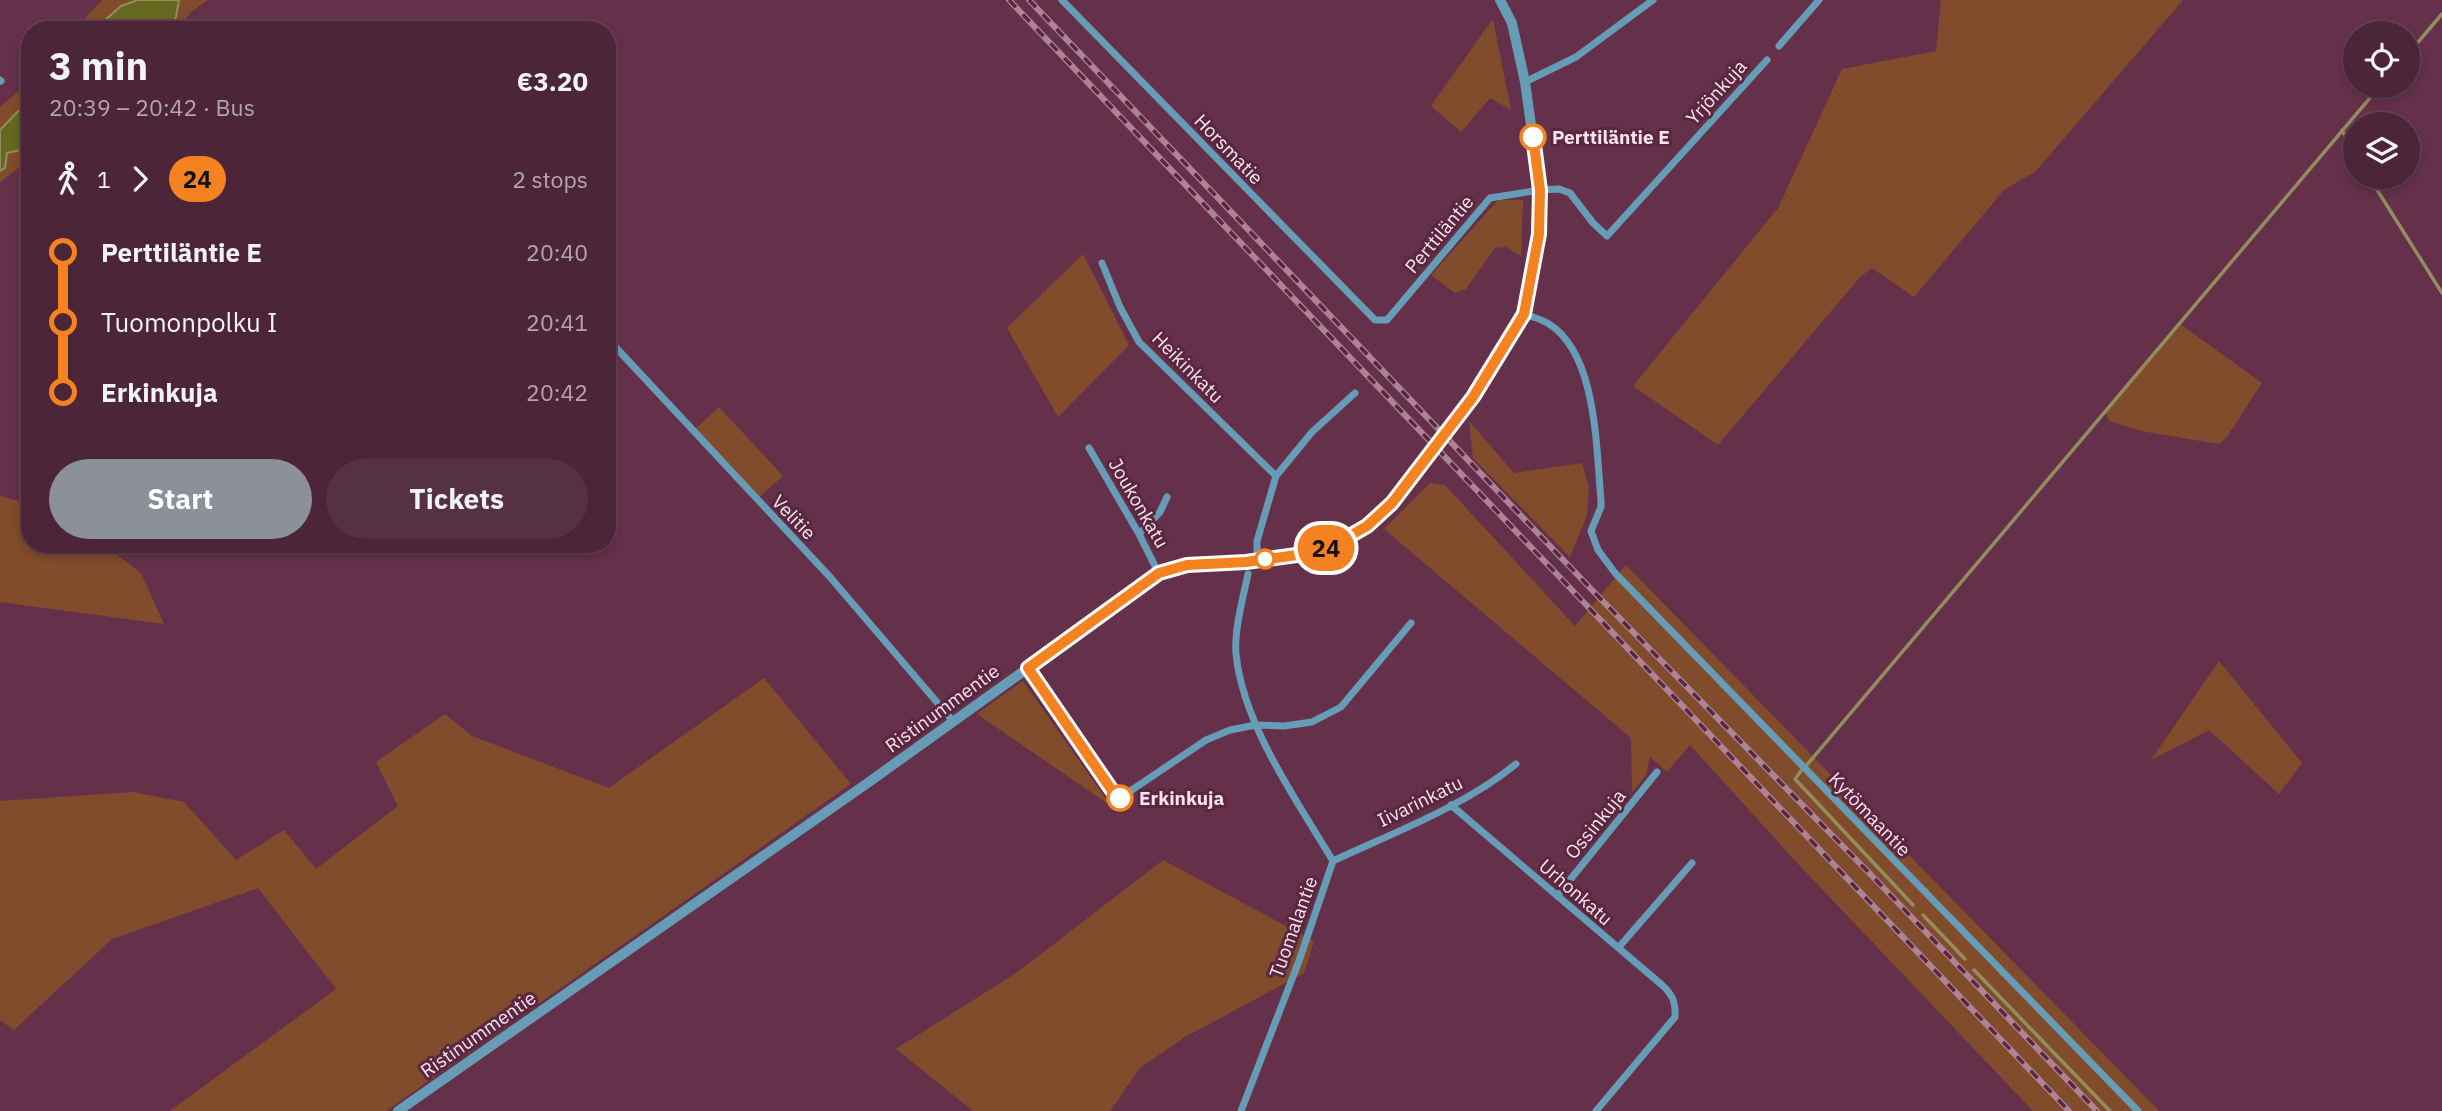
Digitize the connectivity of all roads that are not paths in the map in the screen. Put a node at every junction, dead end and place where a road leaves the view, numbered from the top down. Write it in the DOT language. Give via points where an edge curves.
graph roads {
  1 [pos="1062,0"];
  2 [pos="1500,0"];
  3 [pos="1653,0"];
  4 [pos="1819,0"];
  5 [pos="1779,46"];
  6 [pos="1767,60"];
  7 [pos="1525,82"];
  8 [pos="1540,190"];
  9 [pos="1102,263"];
  10 [pos="1524,314"];
  11 [pos="1374,320"];
  12 [pos="616,348"];
  13 [pos="1355,393"];
  14 [pos="1089,449"];
  15 [pos="1276,476"];
  16 [pos="1167,497"];
  17 [pos="1139,534"];
  18 [pos="1257,560"];
  19 [pos="1159,573"];
  20 [pos="1248,574"];
  21 [pos="1411,623"];
  22 [pos="1028,668"];
  23 [pos="953,722"];
  24 [pos="1255,725"];
  25 [pos="1516,764"];
  26 [pos="1657,772"];
  27 [pos="1451,805"];
  28 [pos="1333,861"];
  29 [pos="1692,863"];
  30 [pos="1557,896"];
  31 [pos="1619,947"];
  32 [pos="398,1111"];
  33 [pos="1241,1111"];
  34 [pos="1596,1111"];
  35 [pos="2138,1111"];
  1 -- 11 [label="street, Horsmatie"];
  2 -- 7 [label="street, Ristinummentie" via="1511,23"];
  3 -- 7 [label="street" via="1576,57"];
  4 -- 5 [label="street"];
  6 -- 8 [label="street, Yrjönkuja" via="1607,236 1570,193"];
  7 -- 8 [label="street, Ristinummentie"];
  8 -- 10 [label="street, Ristinummentie" via="1539,234"];
  8 -- 11 [label="street, Perttiläntie" via="1490,198 1387,320"];
  9 -- 15 [label="street, Heikinkatu" via="1139,342"];
  10 -- 18 [label="street, Ristinummentie" via="1473,397 1392,503 1367,526 1334,545"];
  10 -- 35 [label="street, Kytömaantie" via="1550,324 1564,337 1576,352 1588,382 1601,500 1591,531 1615,573"];
  12 -- 23 [label="street, Velitie" via="830,577"];
  13 -- 15 [label="street" via="1312,432"];
  14 -- 17 [label="street, Joukonkatu"];
  15 -- 18 [label="street" via="1257,541"];
  16 -- 17 [label="street"];
  17 -- 19 [label="street, Joukonkatu"];
  18 -- 19 [label="street, Ristinummentie" via="1187,565"];
  19 -- 22 [label="street, Ristinummentie"];
  20 -- 24 [label="street, Tuomalantie" via="1236,653"];
  21 -- 24 [label="street" via="1341,707 1312,722"];
  22 -- 23 [label="street, Ristinummentie"];
  22 -- 24 [label="street" via="1120,798 1206,740"];
  23 -- 32 [label="street, Ristinummentie"];
  24 -- 28 [label="street, Tuomalantie"];
  25 -- 27 [label="street, Iivarinkatu"];
  26 -- 30 [label="street, Ossinkuja"];
  27 -- 28 [label="street, Iivarinkatu"];
  27 -- 30 [label="street, Urhonkatu"];
  28 -- 33 [label="street, Tuomalantie"];
  29 -- 31 [label="street"];
  30 -- 31 [label="street, Urhonkatu"];
  31 -- 34 [label="street, Urhonkatu" via="1670,992 1675,1017"];
}
